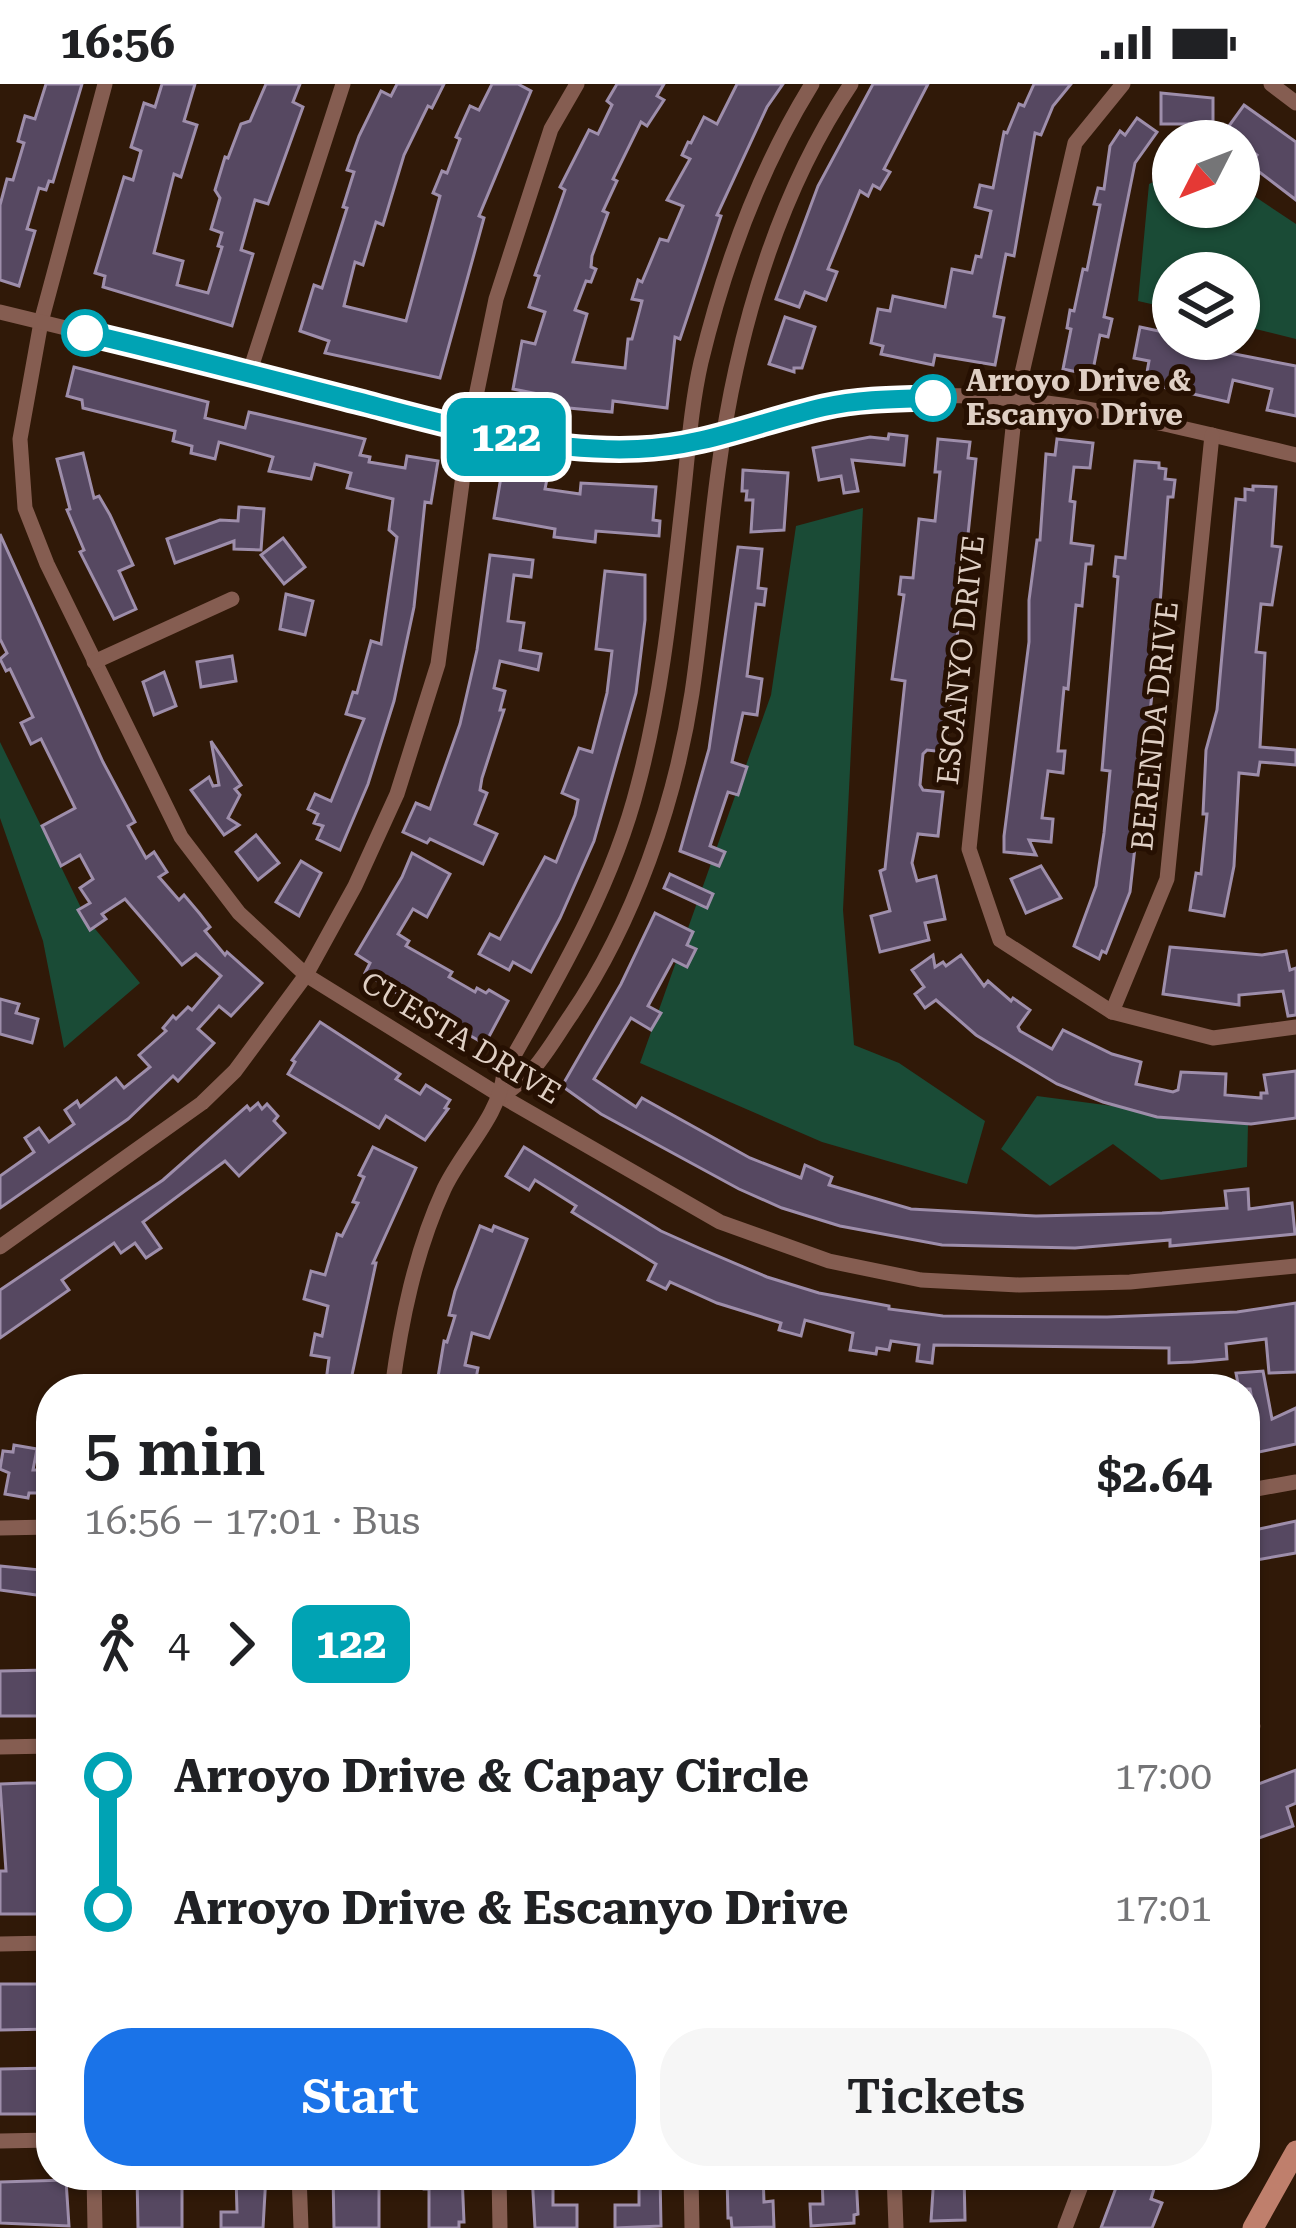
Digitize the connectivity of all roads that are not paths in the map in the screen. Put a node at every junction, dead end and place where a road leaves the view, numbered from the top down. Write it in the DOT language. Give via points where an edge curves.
graph roads {
  1 [pos="105,84"];
  2 [pos="344,84"];
  3 [pos="577,84"];
  4 [pos="812,84"];
  5 [pos="851,84"];
  6 [pos="1123,84"];
  7 [pos="1271,84"];
  8 [pos="1296,103"];
  9 [pos="0,313"];
  10 [pos="41,322"];
  11 [pos="249,374"];
  12 [pos="1016,399"];
  13 [pos="469,430"];
  14 [pos="1212,435"];
  15 [pos="722,436"];
  16 [pos="690,442"];
  17 [pos="1296,454"];
  18 [pos="232,599"];
  19 [pos="94,662"];
  20 [pos="306,975"];
  21 [pos="1112,1012"];
  22 [pos="1296,1027"];
  23 [pos="501,1096"];
  24 [pos="0,1247"];
  25 [pos="1296,1265"];
  26 [pos="394,1374"];
  27 [pos="1296,1482"];
  28 [pos="1260,1488"];
  29 [pos="36,1527"];
  30 [pos="0,1528"];
  31 [pos="36,1746"];
  32 [pos="0,1747"];
  33 [pos="36,1943"];
  34 [pos="0,1944"];
  35 [pos="36,2140"];
  36 [pos="0,2141"];
  37 [pos="1296,2151"];
  38 [pos="94,2190"];
  39 [pos="300,2190"];
  40 [pos="499,2190"];
  41 [pos="691,2190"];
  42 [pos="895,2190"];
  43 [pos="1079,2190"];
  44 [pos="95,2228"];
  45 [pos="301,2228"];
  46 [pos="500,2228"];
  47 [pos="692,2228"];
  48 [pos="896,2228"];
  49 [pos="1065,2228"];
  50 [pos="1253,2228"];
  1 -- 10 [label="street, CUESTA DRIVE"];
  2 -- 11 [label="street"];
  3 -- 13 [label="street" via="551,129 496,299"];
  4 -- 16 [label="street" via="743,227 700,365"];
  5 -- 15 [label="street" via="771,244"];
  6 -- 12 [label="street, ESCANYO DRIVE" via="1075,143"];
  7 -- 8 [label="street"];
  9 -- 10 [label="street"];
  10 -- 11 [label="street"];
  10 -- 19 [label="street, CUESTA DRIVE" via="20,439 25,508"];
  11 -- 13 [label="street"];
  12 -- 14 [label="street"];
  12 -- 15 [label="street" via="871,399"];
  12 -- 21 [label="street, ESCANYO DRIVE" via="969,849 1000,940"];
  13 -- 16 [label="street" via="581,448"];
  13 -- 20 [label="street" via="438,664 397,794"];
  14 -- 17 [label="street"];
  14 -- 21 [label="street, BERENDA DRIVE" via="1167,879"];
  15 -- 16 [label="street"];
  15 -- 23 [label="street" via="692,697 669,802 603,963 526,1081"];
  16 -- 23 [label="street" via="665,659 638,788 596,900 504,1073"];
  18 -- 19 [label="street"];
  19 -- 20 [label="street, CUESTA DRIVE" via="181,836 239,913"];
  20 -- 23 [label="street, CUESTA DRIVE"];
  20 -- 24 [label="street" via="202,1103"];
  21 -- 22 [label="street, ESCANYO DRIVE" via="1213,1038"];
  23 -- 25 [label="street, CUESTA DRIVE" via="720,1222 829,1261 921,1280 1019,1285"];
  23 -- 26 [label="street" via="444,1189 403,1308"];
  27 -- 28 [label="street"];
  29 -- 30 [label="street"];
  31 -- 32 [label="street"];
  33 -- 34 [label="street"];
  35 -- 36 [label="street"];
  37 -- 50 [label="main road"];
  38 -- 44 [label="street"];
  39 -- 45 [label="street"];
  40 -- 46 [label="street"];
  41 -- 47 [label="street"];
  42 -- 48 [label="street"];
  43 -- 49 [label="street"];
}
